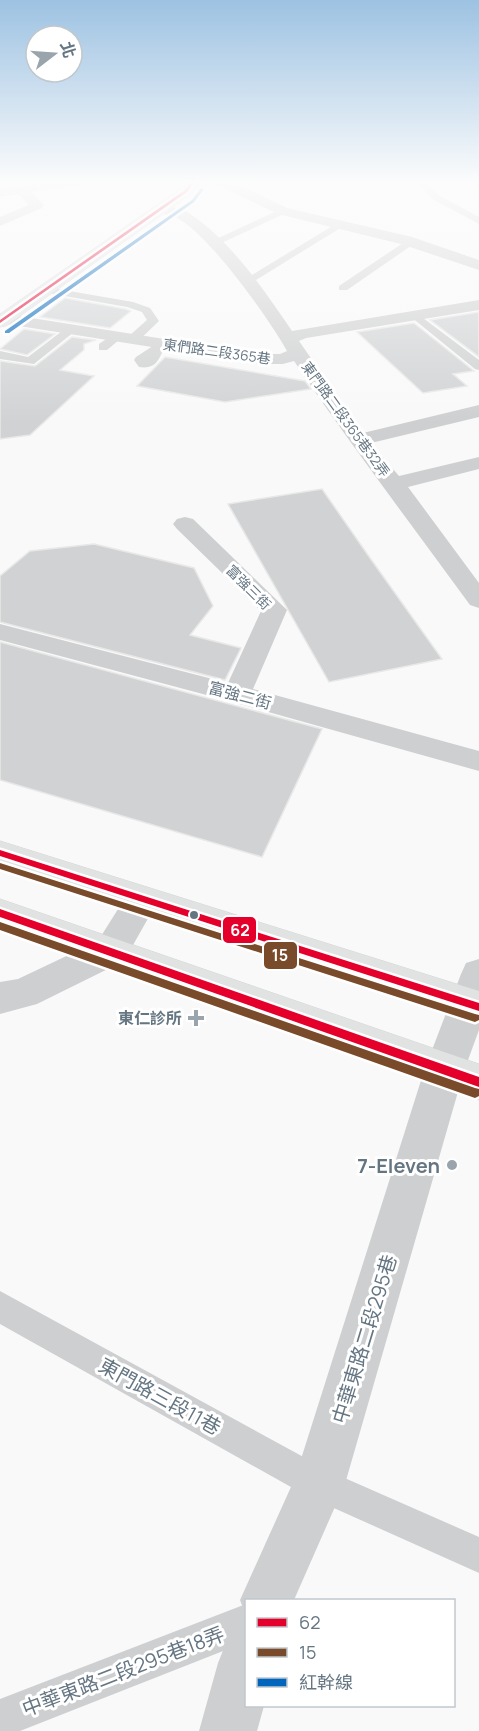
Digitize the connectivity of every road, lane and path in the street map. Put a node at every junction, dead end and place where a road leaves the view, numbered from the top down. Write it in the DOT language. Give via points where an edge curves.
graph roads {
  1 [pos="85,263"];
  2 [pos="231,263"];
  3 [pos="277,263"];
  4 [pos="381,263"];
  5 [pos="247,281"];
  6 [pos="344,288"];
  7 [pos="46,290"];
  8 [pos="479,305"];
  9 [pos="416,315"];
  10 [pos="1,320"];
  11 [pos="70,329"];
  12 [pos="133,339"];
  13 [pos="293,346"];
  14 [pos="0,355"];
  15 [pos="479,366"];
  16 [pos="479,411"];
  17 [pos="358,440"];
  18 [pos="479,463"];
  19 [pos="394,484"];
  20 [pos="185,524"];
  21 [pos="479,600"];
  22 [pos="0,632"];
  23 [pos="237,694"];
  24 [pos="479,761"];
  25 [pos="0,853"];
  26 [pos="142,899"];
  27 [pos="0,913"];
  28 [pos="111,951"];
  29 [pos="476,995"];
  30 [pos="0,999"];
  31 [pos="462,1077"];
  32 [pos="0,1307"];
  33 [pos="319,1484"];
  34 [pos="479,1555"];
  35 [pos="267,1599"];
  36 [pos="245,1623"];
  37 [pos="245,1667"];
  38 [pos="0,1719"];
  39 [pos="228,1731"];
  1 -- 7 [label="main road"];
  2 -- 5 [label="street, 東門路二段365巷32弄"];
  3 -- 5 [label="lane"];
  4 -- 6 [label="lane"];
  5 -- 13 [label="street, 東門路二段365巷32弄"];
  7 -- 10 [label="main road"];
  7 -- 12 [label="lane" via="146,310 153,321"];
  8 -- 9 [label="street, 東們路二段365巷"];
  9 -- 13 [label="street, 東們路二段365巷" via="302,333"];
  9 -- 15 [label="lane"];
  10 -- 11 [label="street, 東們路二段365巷"];
  11 -- 12 [label="street, 東們路二段365巷" via="109,342"];
  11 -- 14 [label="lane" via="30,361"];
  12 -- 13 [label="street, 東們路二段365巷" via="259,359 283,359"];
  13 -- 17 [label="street, 東門路二段365巷32弄"];
  16 -- 17 [label="street"];
  17 -- 19 [label="street, 東門路二段365巷32弄"];
  18 -- 19 [label="street"];
  19 -- 21 [label="street, 東門路二段365巷32弄"];
  20 -- 23 [label="street, 富強三街" via="274,610"];
  22 -- 23 [label="street, 富強二街"];
  23 -- 24 [label="street, 富強二街"];
  25 -- 26 [label="main road"];
  26 -- 28 [label="street"];
  26 -- 29 [label="main road"];
  27 -- 28 [label="main road"];
  28 -- 30 [label="street" via="24,993"];
  28 -- 31 [label="main road"];
  29 -- 31 [label="street, 中華東路二段295巷"];
  31 -- 33 [label="street, 中華東路二段295巷"];
  32 -- 33 [label="lane, 東門路三段11巷"];
  33 -- 34 [label="lane, 東門路三段11巷"];
  33 -- 35 [label="street, 中華東路二段295巷"];
  36 -- 38 [label="lane, 中華東路二段295巷18弄"];
  37 -- 39 [label="street"];
}
